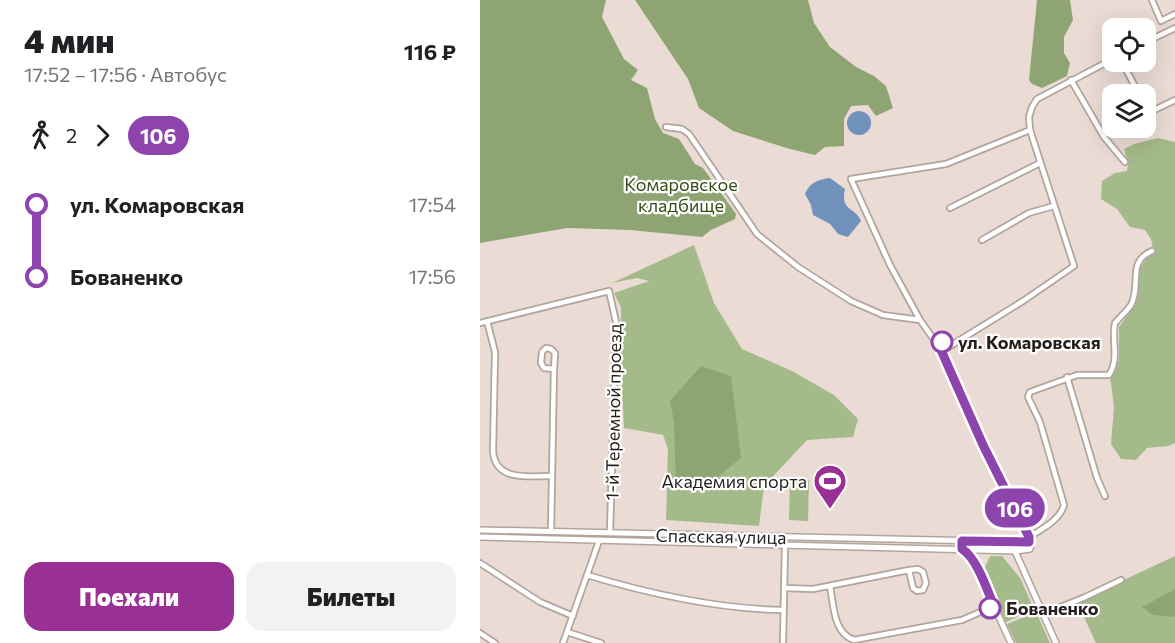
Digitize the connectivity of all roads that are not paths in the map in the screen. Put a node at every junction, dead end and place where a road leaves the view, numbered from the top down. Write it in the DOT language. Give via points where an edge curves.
graph roads {
  1 [pos="1152,0"];
  2 [pos="1175,14"];
  3 [pos="1175,28"];
  4 [pos="1156,37"];
  5 [pos="1102,64"];
  6 [pos="1071,80"];
  7 [pos="1175,100"];
  8 [pos="1156,108"];
  9 [pos="666,127"];
  10 [pos="1030,130"];
  11 [pos="1102,132"];
  12 [pos="1106,138"];
  13 [pos="1125,162"];
  14 [pos="1040,163"];
  15 [pos="1054,206"];
  16 [pos="950,208"];
  17 [pos="982,240"];
  18 [pos="1152,251"];
  19 [pos="920,320"];
  20 [pos="487,321"];
  21 [pos="480,323"];
  22 [pos="943,350"];
  23 [pos="554,369"];
  24 [pos="1067,377"];
  25 [pos="552,476"];
  26 [pos="1105,496"];
  27 [pos="480,530"];
  28 [pos="551,531"];
  29 [pos="610,533"];
  30 [pos="480,537"];
  31 [pos="839,538"];
  32 [pos="1029,540"];
  33 [pos="599,541"];
  34 [pos="962,541"];
  35 [pos="1010,542"];
  36 [pos="785,544"];
  37 [pos="838,546"];
  38 [pos="962,549"];
  39 [pos="1015,551"];
  40 [pos="480,563"];
  41 [pos="909,570"];
  42 [pos="587,575"];
  43 [pos="1121,580"];
  44 [pos="830,587"];
  45 [pos="784,588"];
  46 [pos="994,606"];
  47 [pos="783,610"];
  48 [pos="1043,614"];
  49 [pos="573,616"];
  50 [pos="567,632"];
  51 [pos="480,633"];
  52 [pos="495,643"];
  53 [pos="563,643"];
  54 [pos="602,643"];
  55 [pos="783,643"];
  56 [pos="1011,643"];
  57 [pos="1056,643"];
  1 -- 2 [label="street" via="1161,21"];
  3 -- 4 [label="street"];
  5 -- 6 [label="street"];
  6 -- 10 [label="street" via="1037,99 1029,117"];
  6 -- 11 [label="street"];
  7 -- 8 [label="street"];
  9 -- 19 [label="street" via="689,134 750,226 798,267 862,306 883,315"];
  10 -- 14 [label="street"];
  10 -- 19 [label="street" via="946,164 850,179"];
  12 -- 13 [label="street"];
  14 -- 15 [label="street"];
  14 -- 16 [label="street"];
  15 -- 17 [label="street" via="1029,213"];
  15 -- 22 [label="street" via="1074,266"];
  18 -- 24 [label="street" via="1142,255 1137,264 1131,303 1115,323 1113,368 1109,375"];
  19 -- 22 [label="street"];
  20 -- 21 [label="street"];
  20 -- 25 [label="street" via="495,351 496,463 512,475"];
  20 -- 29 [label="street, 1-й Теремной проезд" via="609,291 616,322"];
  22 -- 32 [label="street"];
  23 -- 23 [label="street" via="544,368 541,363 546,348 555,353"];
  23 -- 25 [label="street"];
  24 -- 26 [label="street"];
  24 -- 32 [label="street" via="1030,392 1028,397 1040,422 1064,505 1062,512"];
  25 -- 28 [label="street"];
  27 -- 28 [label="street, Спасская улица"];
  28 -- 29 [label="street, Спасская улица"];
  29 -- 31 [label="street, Спасская улица"];
  30 -- 33 [label="street, Спасская улица"];
  31 -- 34 [label="street, Спасская улица"];
  31 -- 37 [label="street"];
  32 -- 35 [label="street, Спасская улица"];
  32 -- 39 [label="street, Спасская улица" via="1030,549"];
  33 -- 36 [label="street, Спасская улица"];
  33 -- 42 [label="street"];
  34 -- 35 [label="street, Спасская улица"];
  34 -- 38 [label="street"];
  35 -- 39 [label="street"];
  36 -- 37 [label="street, Спасская улица"];
  36 -- 45 [label="street"];
  37 -- 38 [label="street, Спасская улица"];
  38 -- 39 [label="street, Спасская улица"];
  38 -- 46 [label="street" via="974,563"];
  39 -- 48 [label="street"];
  40 -- 49 [label="street" via="540,602"];
  41 -- 41 [label="street" via="913,588 923,590 923,572"];
  41 -- 44 [label="street"];
  42 -- 47 [label="street" via="617,585 753,610"];
  42 -- 49 [label="street"];
  43 -- 48 [label="street"];
  44 -- 45 [label="street"];
  44 -- 46 [label="street" via="839,628 854,640 962,620"];
  45 -- 47 [label="street"];
  46 -- 56 [label="street"];
  47 -- 55 [label="street"];
  48 -- 57 [label="street"];
  49 -- 50 [label="street"];
  50 -- 53 [label="street"];
  50 -- 54 [label="street"];
  51 -- 52 [label="street"];
}
